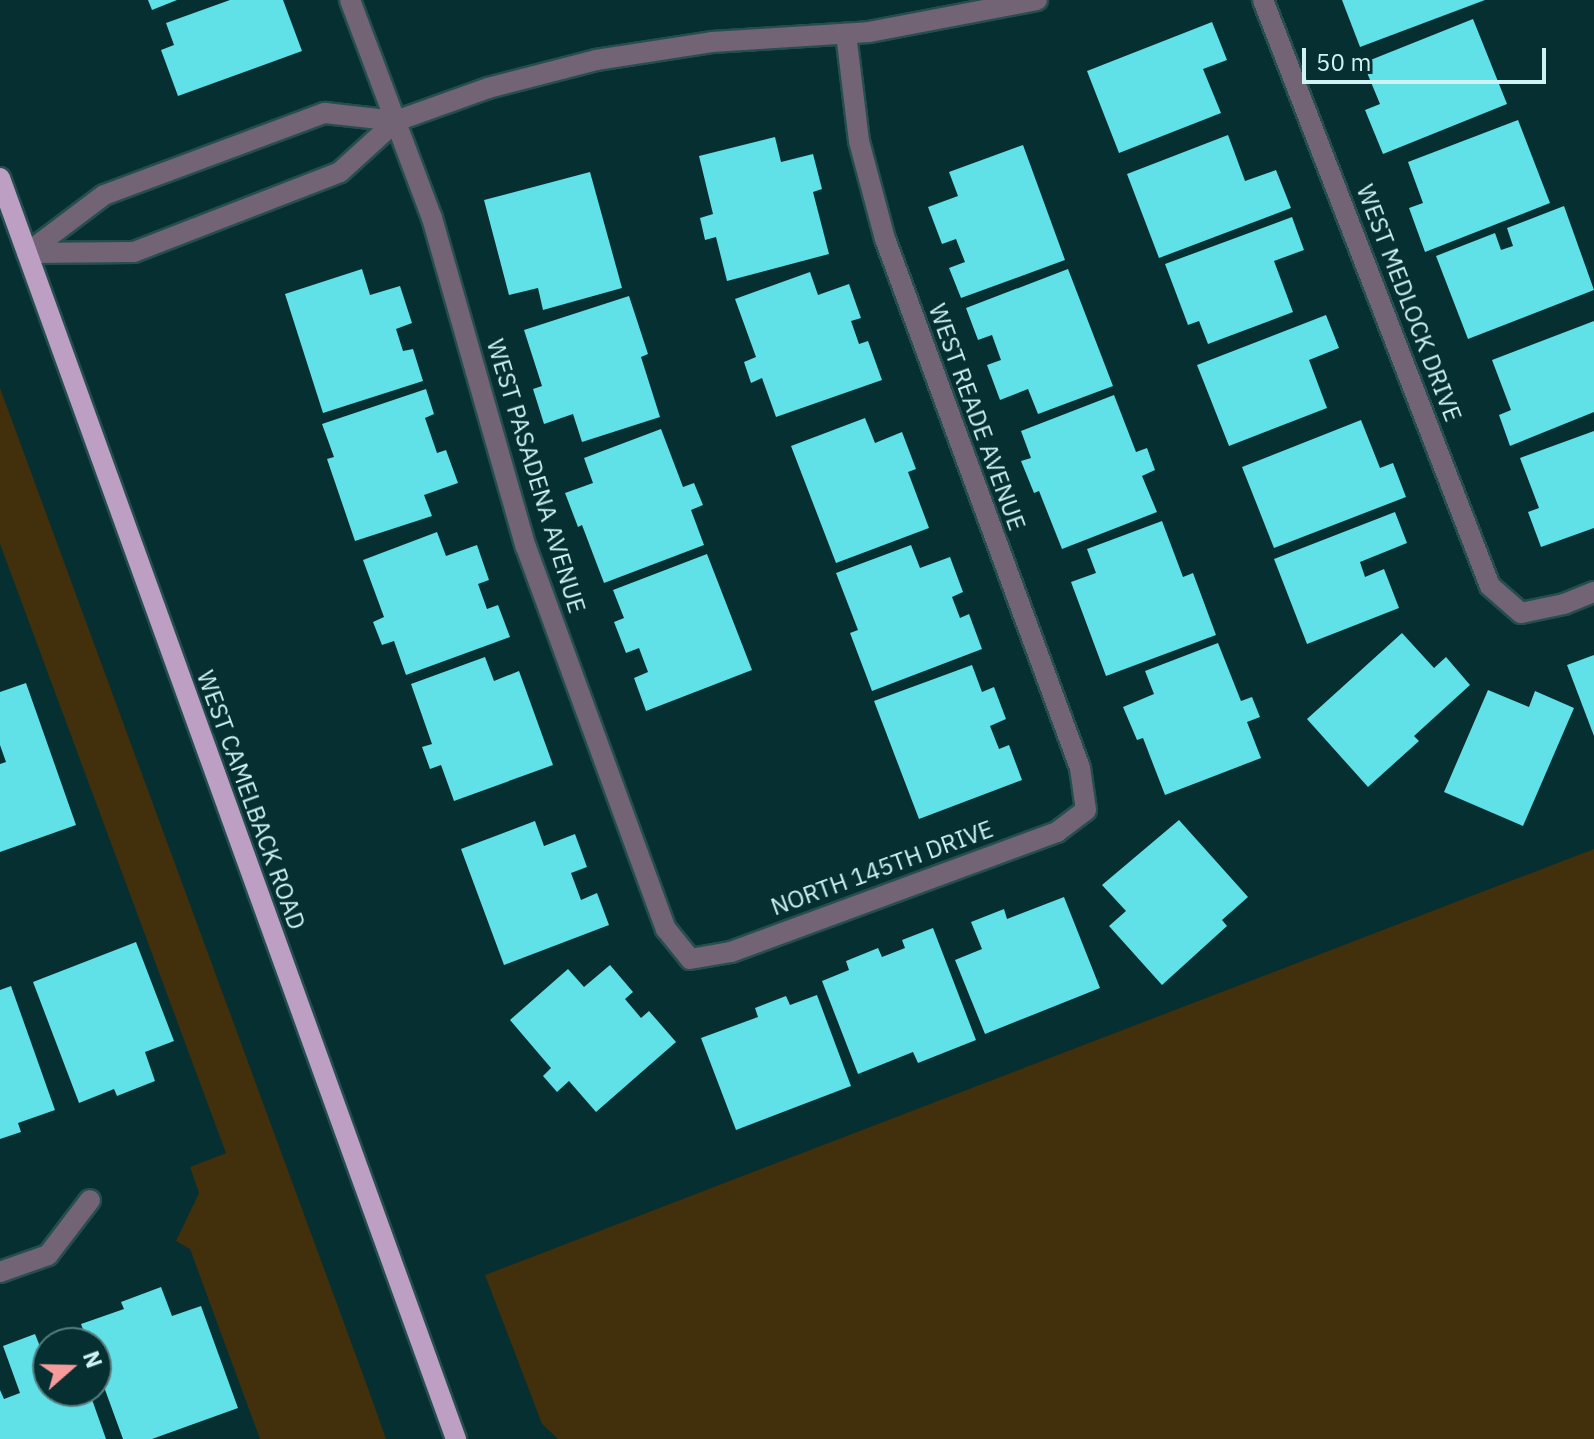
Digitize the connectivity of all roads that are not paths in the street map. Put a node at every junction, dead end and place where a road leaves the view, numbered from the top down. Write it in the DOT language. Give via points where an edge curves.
graph roads {
  1 [pos="350,0"];
  2 [pos="1037,0"];
  3 [pos="1263,0"];
  4 [pos="846,34"];
  5 [pos="396,121"];
  6 [pos="0,178"];
  7 [pos="27,253"];
  8 [pos="1594,592"];
  9 [pos="1086,810"];
  10 [pos="690,959"];
  11 [pos="90,1200"];
  12 [pos="0,1272"];
  13 [pos="456,1439"];
  1 -- 5 [label="street, WEST PASADENA AVENUE"];
  2 -- 4 [label="street"];
  3 -- 8 [label="street, WEST MEDLOCK DRIVE" via="1490,586 1521,613"];
  4 -- 5 [label="street" via="712,42 596,60 488,88"];
  4 -- 9 [label="street, WEST READE AVENUE" via="859,141 885,239 1080,768"];
  5 -- 7 [label="street" via="325,113 104,195"];
  5 -- 7 [label="street" via="340,172 134,252"];
  5 -- 10 [label="street, WEST PASADENA AVENUE" via="432,218 526,547 666,929"];
  6 -- 7 [label="main road, WEST CAMELBACK ROAD"];
  7 -- 13 [label="main road, WEST CAMELBACK ROAD"];
  9 -- 10 [label="street, NORTH 145TH DRIVE" via="1057,832 731,952"];
  11 -- 12 [label="street" via="48,1255"];
}
